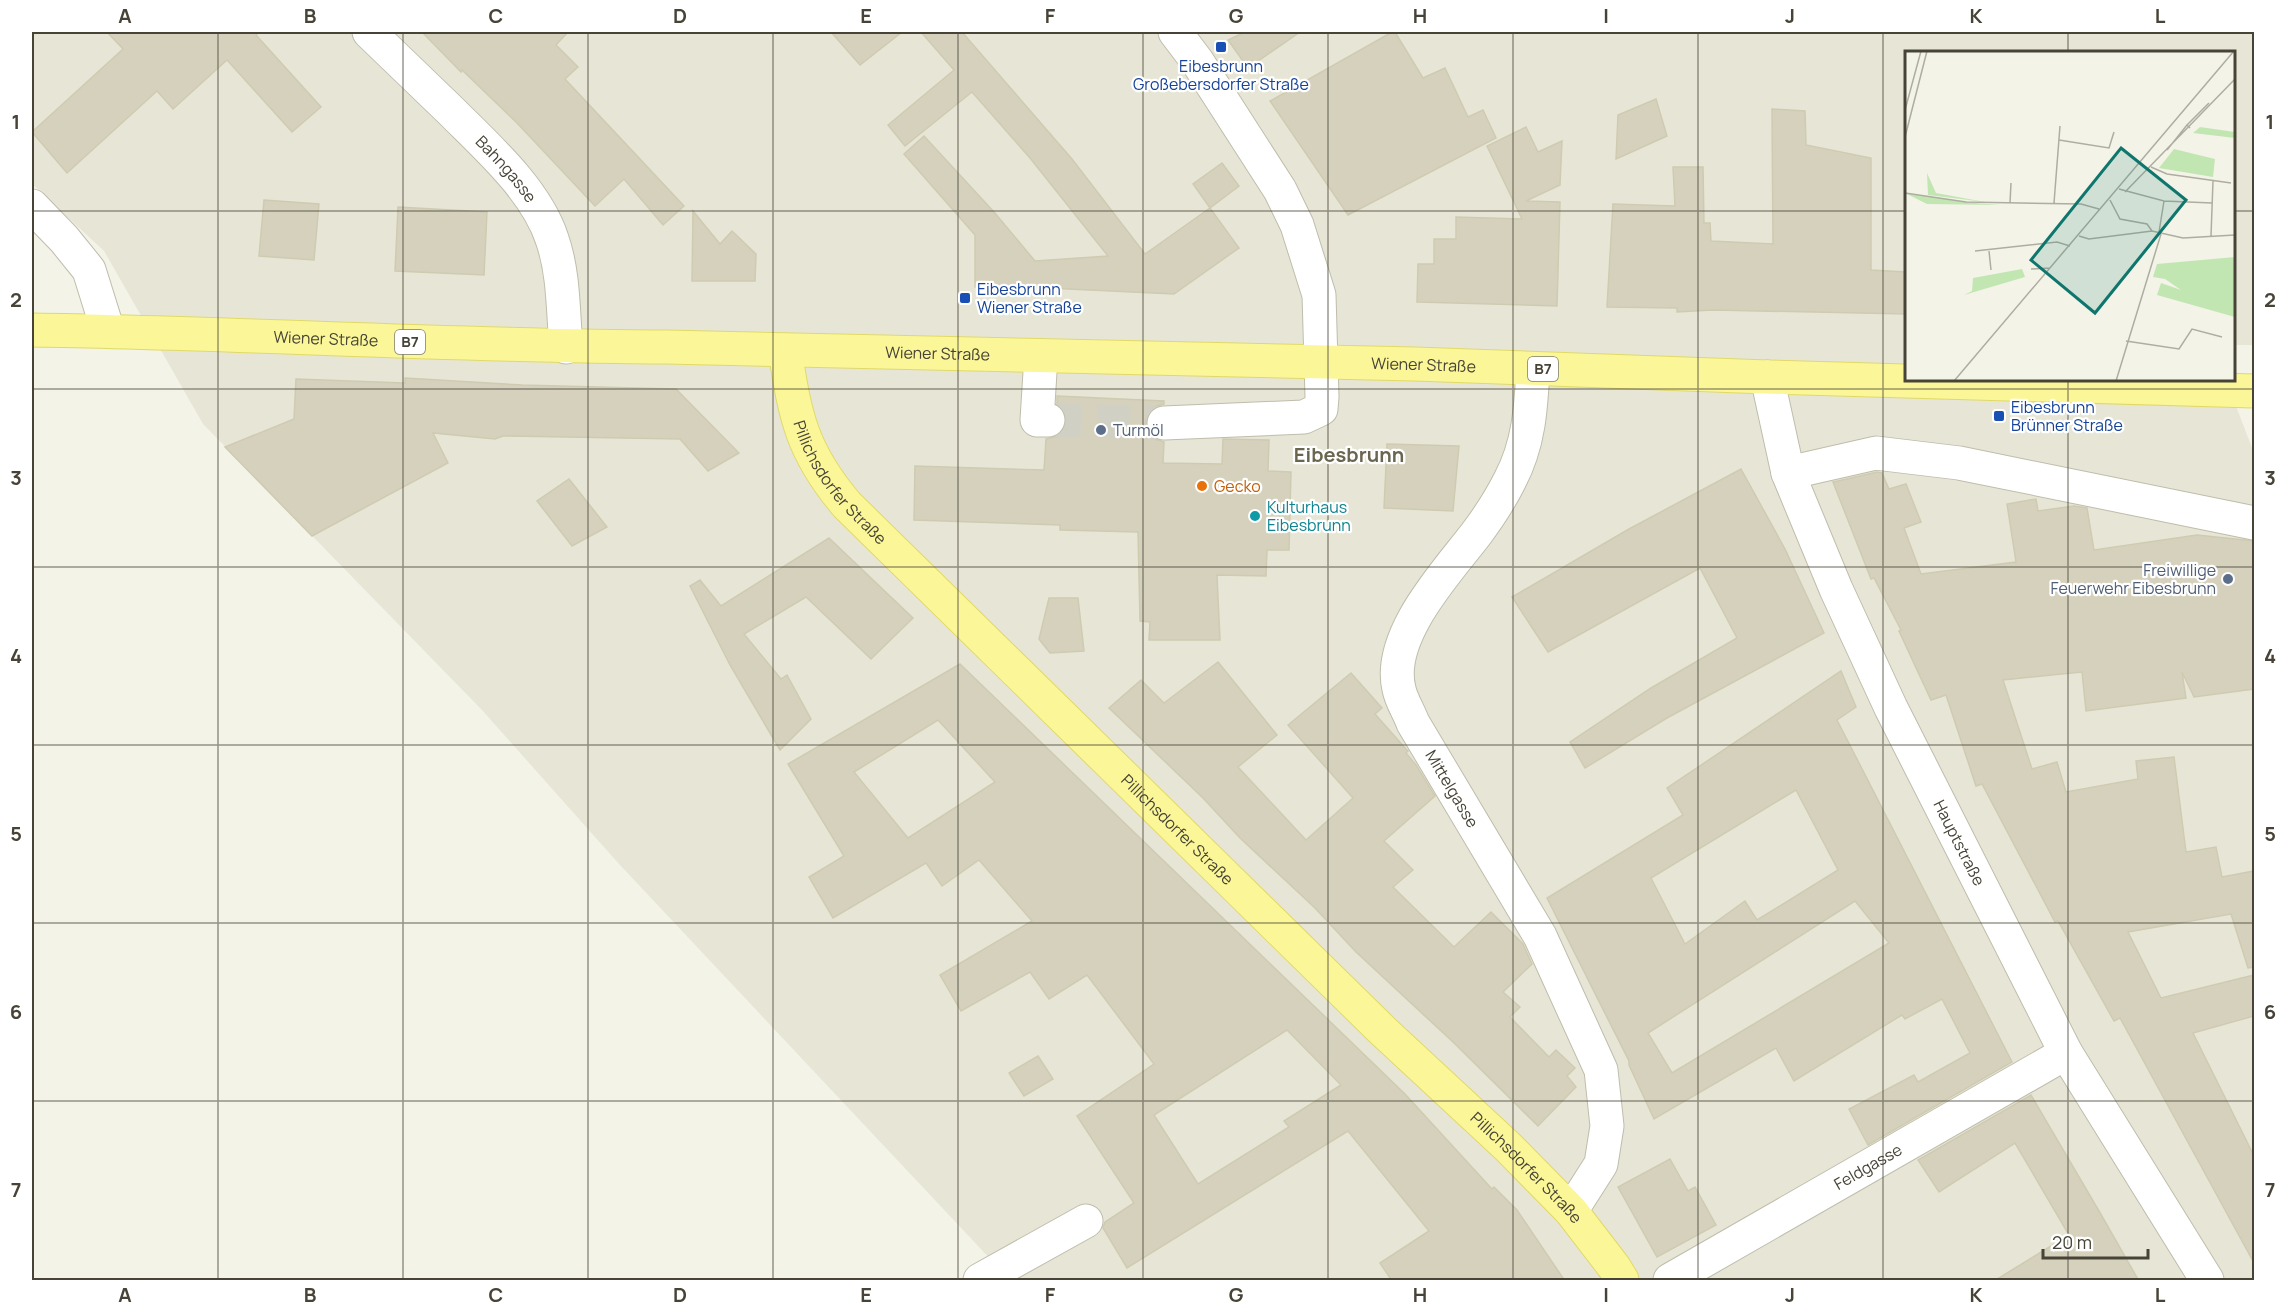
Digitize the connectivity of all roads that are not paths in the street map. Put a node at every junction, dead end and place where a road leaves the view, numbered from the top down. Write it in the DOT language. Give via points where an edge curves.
graph roads {
  1 [pos="369,32"];
  2 [pos="1175,32"];
  3 [pos="32,206"];
  4 [pos="32,330"];
  5 [pos="108,331"];
  6 [pos="566,347"];
  7 [pos="785,350"];
  8 [pos="1041,356"];
  9 [pos="1320,361"];
  10 [pos="1533,369"];
  11 [pos="1767,377"];
  12 [pos="1905,381"];
  13 [pos="1906,381"];
  14 [pos="2254,391"];
  15 [pos="1048,420"];
  16 [pos="1164,423"];
  17 [pos="1788,473"];
  18 [pos="2254,523"];
  19 [pos="2066,1053"];
  20 [pos="1571,1212"];
  21 [pos="1086,1221"];
  22 [pos="980,1281"];
  23 [pos="1622,1281"];
  24 [pos="1670,1281"];
  25 [pos="2207,1281"];
  1 -- 6 [label="street, Bahngasse" via="489,148 539,213 559,260"];
  2 -- 9 [label="street" via="1280,190 1297,225 1319,295"];
  3 -- 5 [label="street" via="89,270"];
  4 -- 5 [label="main road, Wiener Straße / B7"];
  5 -- 6 [label="main road, Wiener Straße / B7"];
  6 -- 7 [label="main road, Wiener Straße / B7"];
  7 -- 8 [label="main road, Wiener Straße / B7"];
  7 -- 20 [label="main road, Pillichsdorfer Straße" via="792,399 804,437 825,479 847,505 1382,1030 1509,1147"];
  8 -- 9 [label="main road, Wiener Straße / B7"];
  8 -- 15 [label="street" via="1037,420"];
  9 -- 10 [label="main road, Wiener Straße / B7"];
  9 -- 16 [label="street" via="1322,409 1304,417"];
  10 -- 11 [label="main road, Wiener Straße / B7"];
  10 -- 20 [label="street, Mittelgasse" via="1531,414 1524,447 1510,480 1478,532 1437,582 1411,623 1399,659 1398,688 1413,723 1540,936 1601,1070 1607,1126 1601,1164"];
  11 -- 12 [label="main road, B7"];
  11 -- 17 [label="street, Hauptstraße"];
  13 -- 14 [label="main road, B7"];
  17 -- 18 [label="street" via="1876,453 1959,463"];
  17 -- 19 [label="street, Hauptstraße" via="1836,589 1892,708"];
  19 -- 24 [label="street, Feldgasse"];
  19 -- 25 [label="street, Hauptstraße"];
  20 -- 23 [label="main road, Pillichsdorfer Straße"];
  21 -- 22 [label="street"];
}
